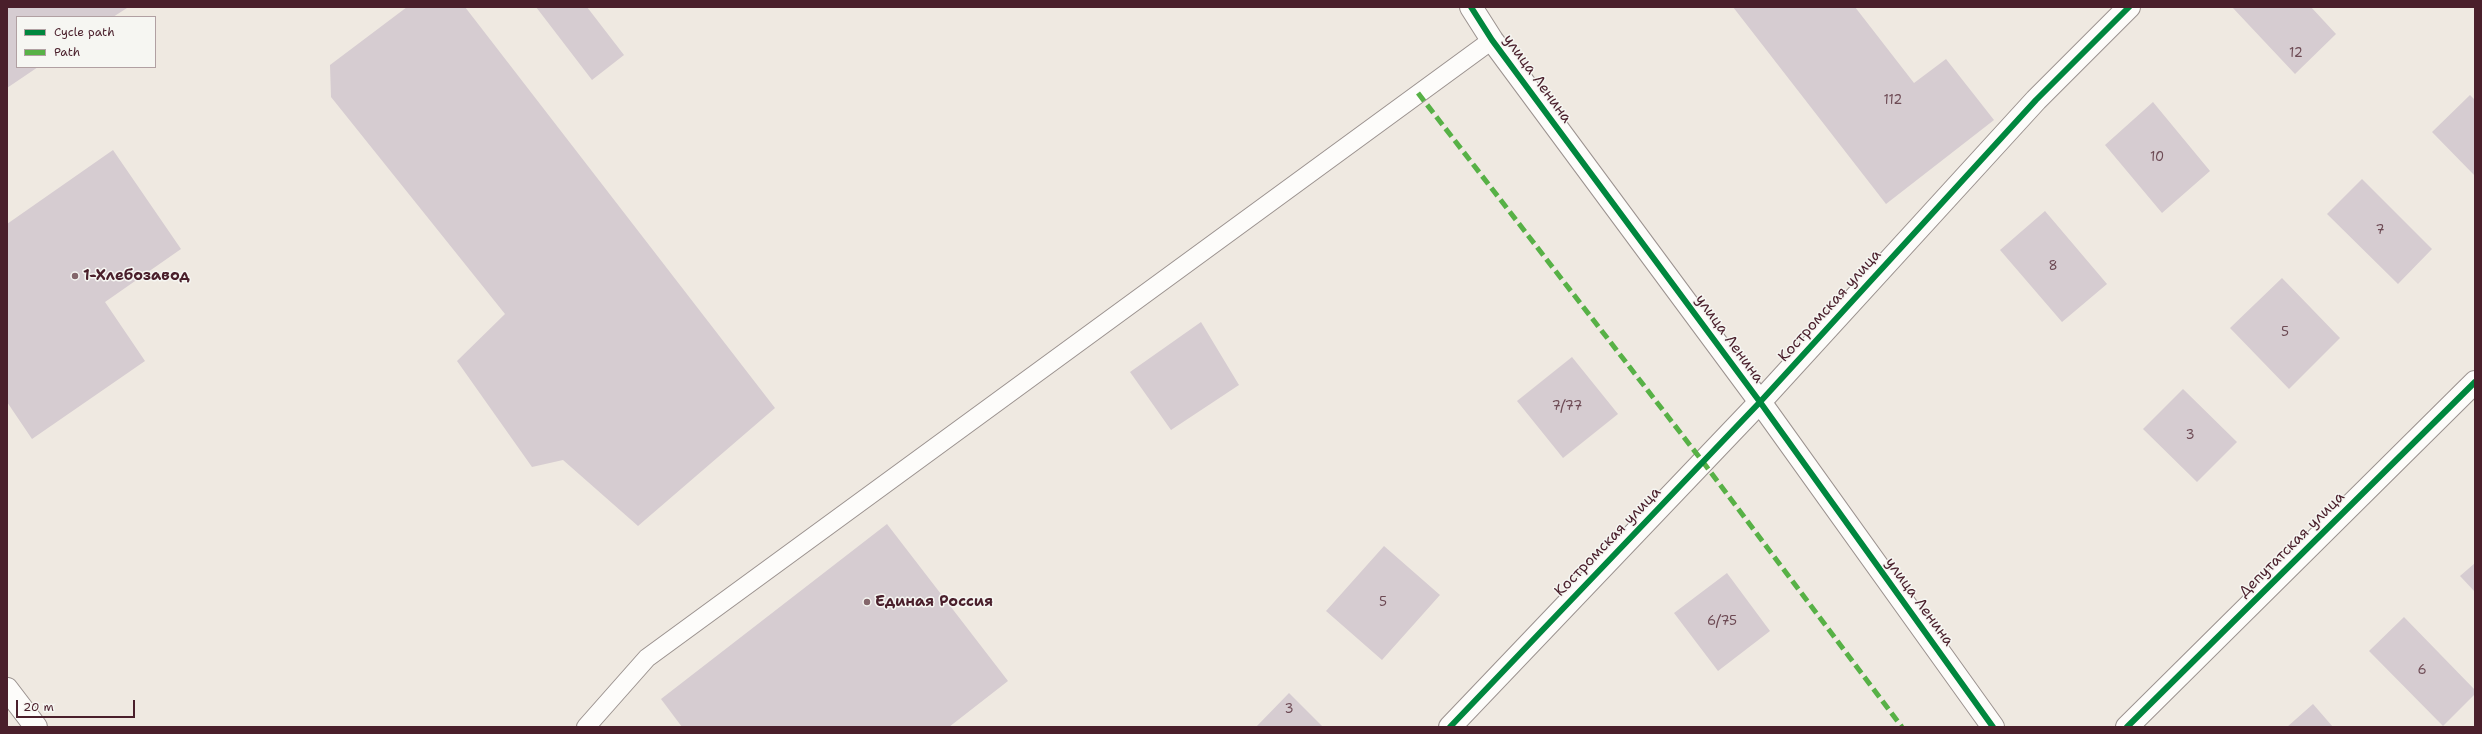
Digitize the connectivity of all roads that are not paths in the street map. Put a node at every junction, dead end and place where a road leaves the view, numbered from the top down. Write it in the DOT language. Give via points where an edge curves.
graph roads {
  1 [pos="1471,7"];
  2 [pos="2129,7"];
  3 [pos="1492,40"];
  4 [pos="2475,382"];
  5 [pos="1760,402"];
  6 [pos="7,689"];
  7 [pos="36,727"];
  8 [pos="586,727"];
  9 [pos="1450,727"];
  10 [pos="1993,727"];
  11 [pos="2127,727"];
  1 -- 3 [label="street, улица Ленина"];
  2 -- 5 [label="street, Костромская улица" via="2036,100"];
  3 -- 5 [label="street, улица Ленина"];
  3 -- 8 [label="lane" via="647,658"];
  4 -- 11 [label="street, Депутатская улица"];
  5 -- 9 [label="street, Костромская улица"];
  5 -- 10 [label="street, улица Ленина"];
  6 -- 7 [label="street"];
}
